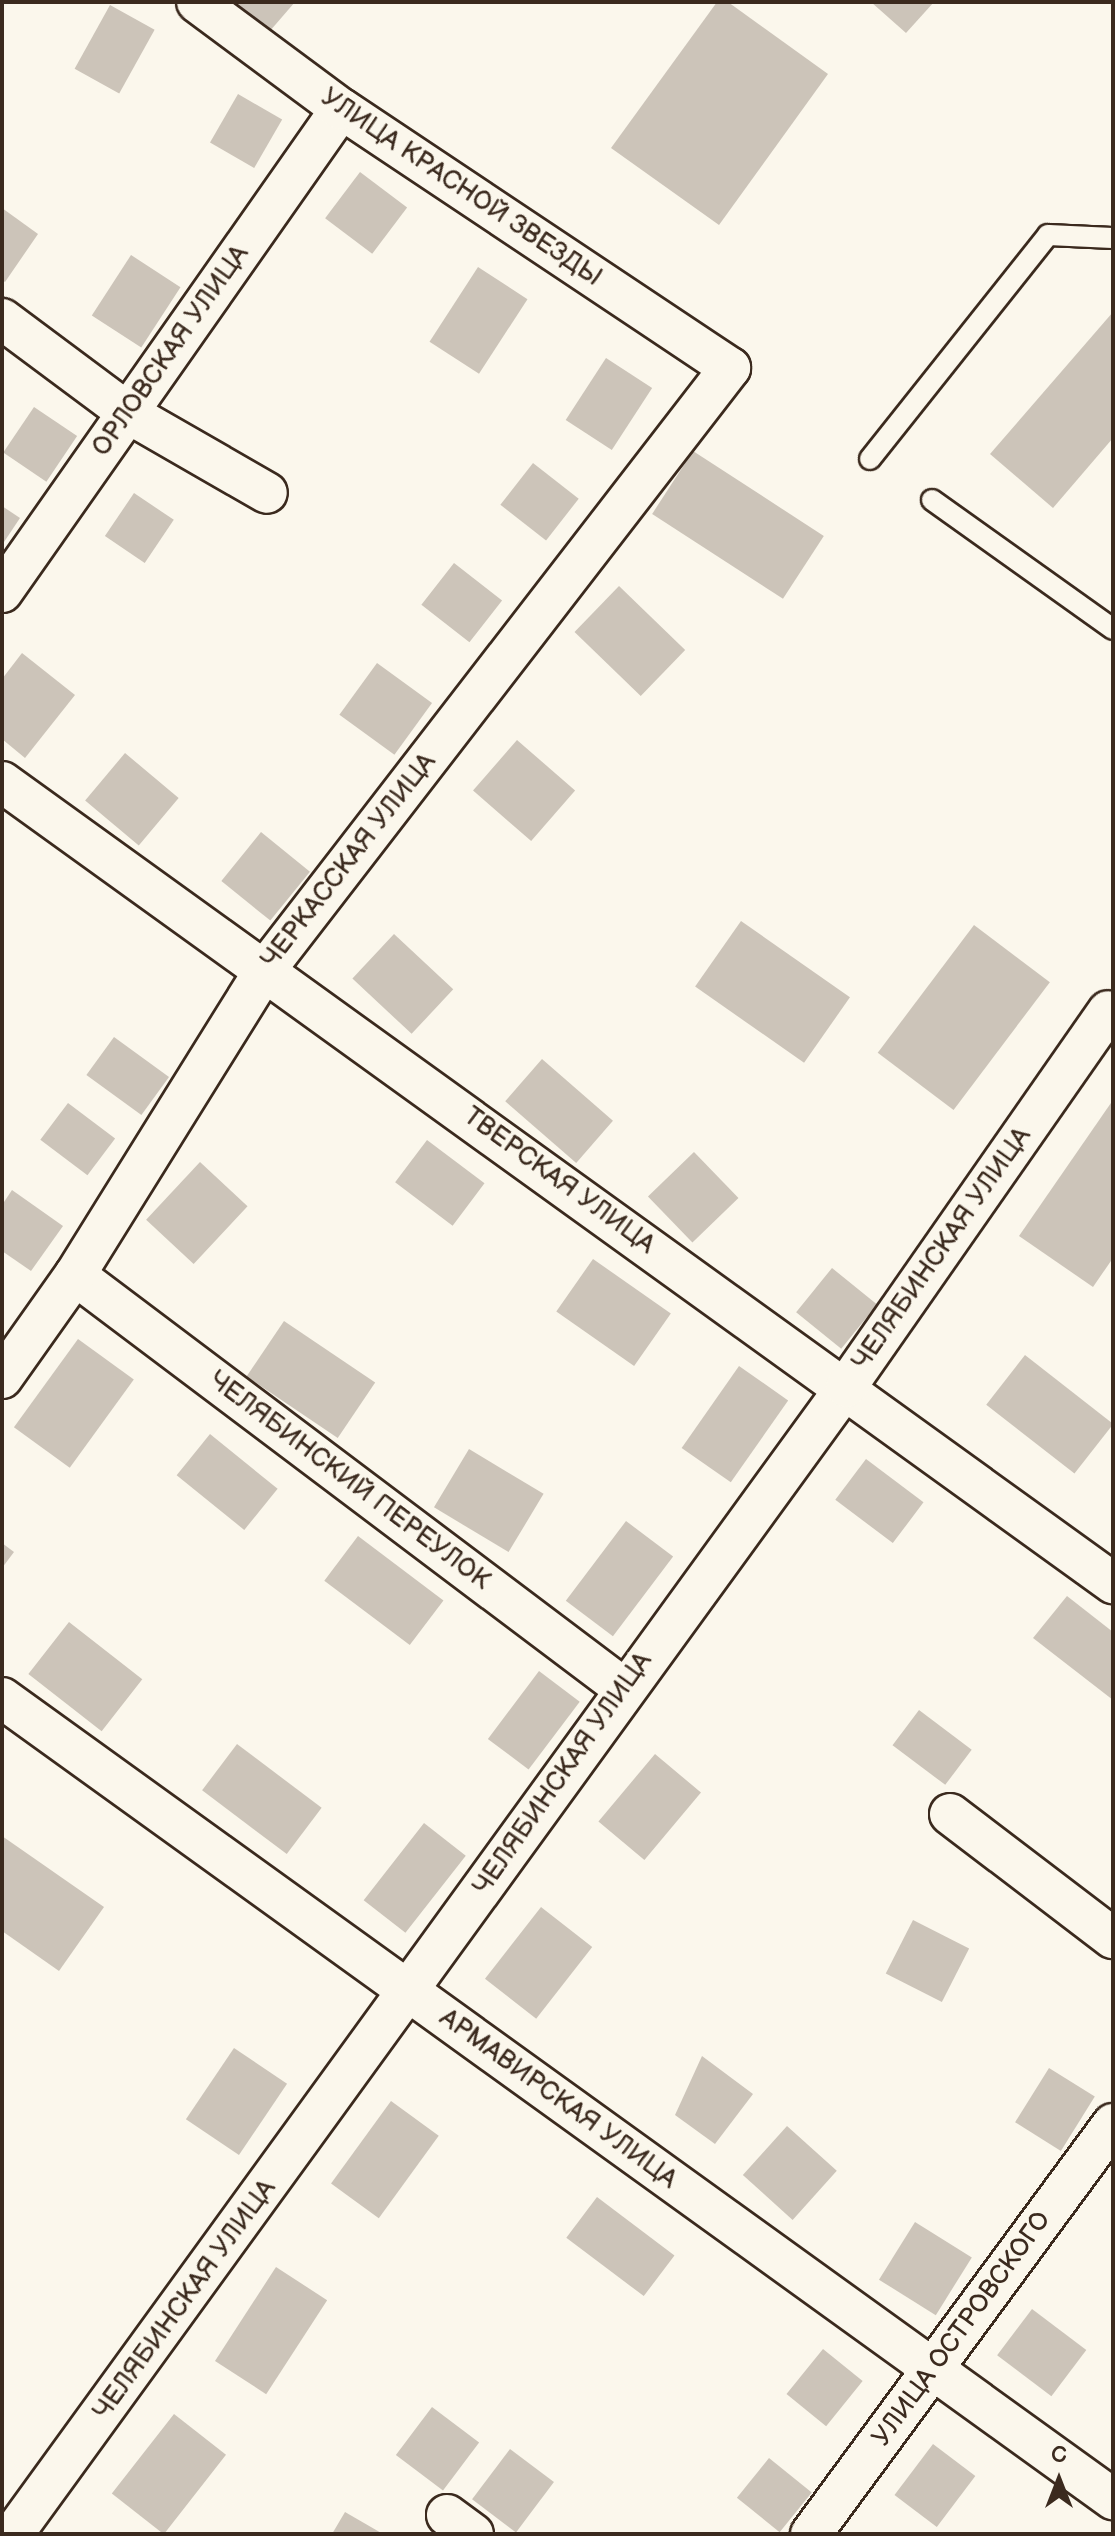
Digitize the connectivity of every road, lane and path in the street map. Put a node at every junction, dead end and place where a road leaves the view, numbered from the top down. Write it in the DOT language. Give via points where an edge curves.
graph roads {
  1 [pos="197,2"];
  2 [pos="341,109"];
  3 [pos="1113,238"];
  4 [pos="2,319"];
  5 [pos="730,368"];
  6 [pos="128,413"];
  7 [pos="870,459"];
  8 [pos="267,493"];
  9 [pos="932,500"];
  10 [pos="2,592"];
  11 [pos="1113,629"];
  12 [pos="2,782"];
  13 [pos="265,970"];
  14 [pos="1108,1011"];
  15 [pos="75,1275"];
  16 [pos="2,1378"];
  17 [pos="846,1387"];
  18 [pos="1113,1583"];
  19 [pos="622,1687"];
  20 [pos="2,1698"];
  21 [pos="950,1814"];
  22 [pos="1113,1938"];
  23 [pos="411,1992"];
  24 [pos="1113,2124"];
  25 [pos="931,2369"];
  26 [pos="1113,2499"];
  27 [pos="13,2534"];
  28 [pos="811,2534"];
  1 -- 2 [label="street, УЛИЦА КРАСНОЙ ЗВЕЗДЫ"];
  2 -- 5 [label="street, УЛИЦА КРАСНОЙ ЗВЕЗДЫ"];
  2 -- 6 [label="street, ОРЛОВСКАЯ УЛИЦА"];
  3 -- 7 [label="lane" via="1048,235"];
  4 -- 6 [label="street"];
  5 -- 13 [label="street, ЧЕРКАССКАЯ УЛИЦА"];
  6 -- 8 [label="street"];
  6 -- 10 [label="street, ОРЛОВСКАЯ УЛИЦА"];
  9 -- 11 [label="lane"];
  12 -- 13 [label="street, ТВЕРСКАЯ УЛИЦА"];
  13 -- 15 [label="street, ЧЕРКАССКАЯ УЛИЦА"];
  13 -- 17 [label="street, ТВЕРСКАЯ УЛИЦА"];
  14 -- 17 [label="street, ЧЕЛЯБИНСКАЯ УЛИЦА"];
  15 -- 16 [label="street, ЧЕРКАССКАЯ УЛИЦА"];
  15 -- 19 [label="street, ЧЕЛЯБИНСКИЙ ПЕРЕУЛОК"];
  17 -- 18 [label="street, ТВЕРСКАЯ УЛИЦА"];
  17 -- 19 [label="street, ЧЕЛЯБИНСКАЯ УЛИЦА"];
  19 -- 23 [label="street, ЧЕЛЯБИНСКАЯ УЛИЦА"];
  20 -- 23 [label="street, АРМАВИРСКАЯ УЛИЦА"];
  21 -- 22 [label="street"];
  23 -- 25 [label="street, АРМАВИРСКАЯ УЛИЦА"];
  23 -- 27 [label="street, ЧЕЛЯБИНСКАЯ УЛИЦА"];
  24 -- 25 [label="street, УЛИЦА ОСТРОВСКОГО"];
  25 -- 26 [label="street, АРМАВИРСКАЯ УЛИЦА"];
  25 -- 28 [label="street, УЛИЦА ОСТРОВСКОГО"];
}
